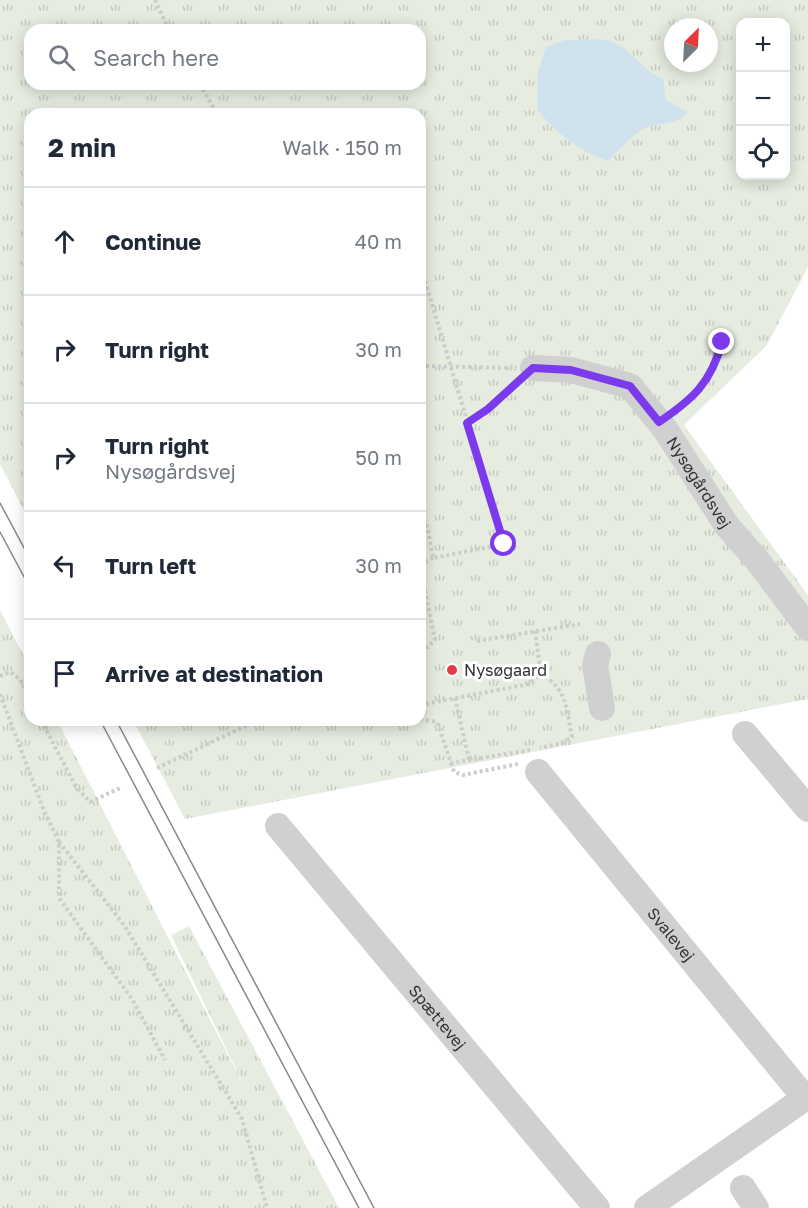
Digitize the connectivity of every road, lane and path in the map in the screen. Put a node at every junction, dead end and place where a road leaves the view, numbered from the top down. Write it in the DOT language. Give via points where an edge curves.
graph roads {
  1 [pos="155,0"];
  2 [pos="166,24"];
  3 [pos="203,90"];
  4 [pos="214,108"];
  5 [pos="426,285"];
  6 [pos="722,342"];
  7 [pos="426,366"];
  8 [pos="450,368"];
  9 [pos="533,368"];
  10 [pos="659,422"];
  11 [pos="467,423"];
  12 [pos="426,524"];
  13 [pos="433,558"];
  14 [pos="426,562"];
  15 [pos="426,596"];
  16 [pos="580,624"];
  17 [pos="808,628"];
  18 [pos="534,631"];
  19 [pos="477,641"];
  20 [pos="426,648"];
  21 [pos="598,654"];
  22 [pos="540,674"];
  23 [pos="0,676"];
  24 [pos="24,687"];
  25 [pos="0,694"];
  26 [pos="454,698"];
  27 [pos="426,704"];
  28 [pos="602,708"];
  29 [pos="426,720"];
  30 [pos="44,726"];
  31 [pos="242,726"];
  32 [pos="745,734"];
  33 [pos="469,760"];
  34 [pos="451,763"];
  35 [pos="157,768"];
  36 [pos="529,768"];
  37 [pos="120,789"];
  38 [pos="808,809"];
  39 [pos="278,826"];
  40 [pos="59,842"];
  41 [pos="165,1060"];
  42 [pos="806,1097"];
  43 [pos="267,1208"];
  44 [pos="597,1208"];
  45 [pos="647,1208"];
  1 -- 2 [label="path"];
  3 -- 4 [label="path"];
  5 -- 8 [label="path"];
  6 -- 10 [label="path" via="704,385"];
  7 -- 8 [label="path"];
  8 -- 9 [label="path"];
  8 -- 11 [label="path"];
  9 -- 10 [label="street, Nysøgårdsvej" via="571,370 630,386"];
  9 -- 11 [label="path"];
  10 -- 17 [label="street, Nysøgårdsvej" via="727,526"];
  11 -- 13 [label="path" via="504,544"];
  12 -- 13 [label="path"];
  13 -- 14 [label="path"];
  15 -- 20 [label="path" via="435,640"];
  16 -- 18 [label="path"];
  18 -- 19 [label="path"];
  18 -- 22 [label="path"];
  21 -- 28 [label="street" via="595,665"];
  22 -- 26 [label="path" via="529,684"];
  22 -- 33 [label="path" via="562,691 572,737 551,746"];
  23 -- 24 [label="path" via="10,672"];
  25 -- 40 [label="path"];
  26 -- 27 [label="path"];
  26 -- 33 [label="path"];
  29 -- 34 [label="path" via="437,722"];
  30 -- 37 [label="path" via="76,787 90,802"];
  31 -- 35 [label="path"];
  32 -- 38 [label="street"];
  33 -- 34 [label="path"];
  34 -- 36 [label="path" via="454,772 463,775"];
  36 -- 42 [label="street, Svalevej"];
  39 -- 44 [label="street, Spættevej"];
  40 -- 41 [label="path" via="59,898 132,999"];
  40 -- 43 [label="path" via="124,925 242,1119"];
  42 -- 45 [label="street"];
}
